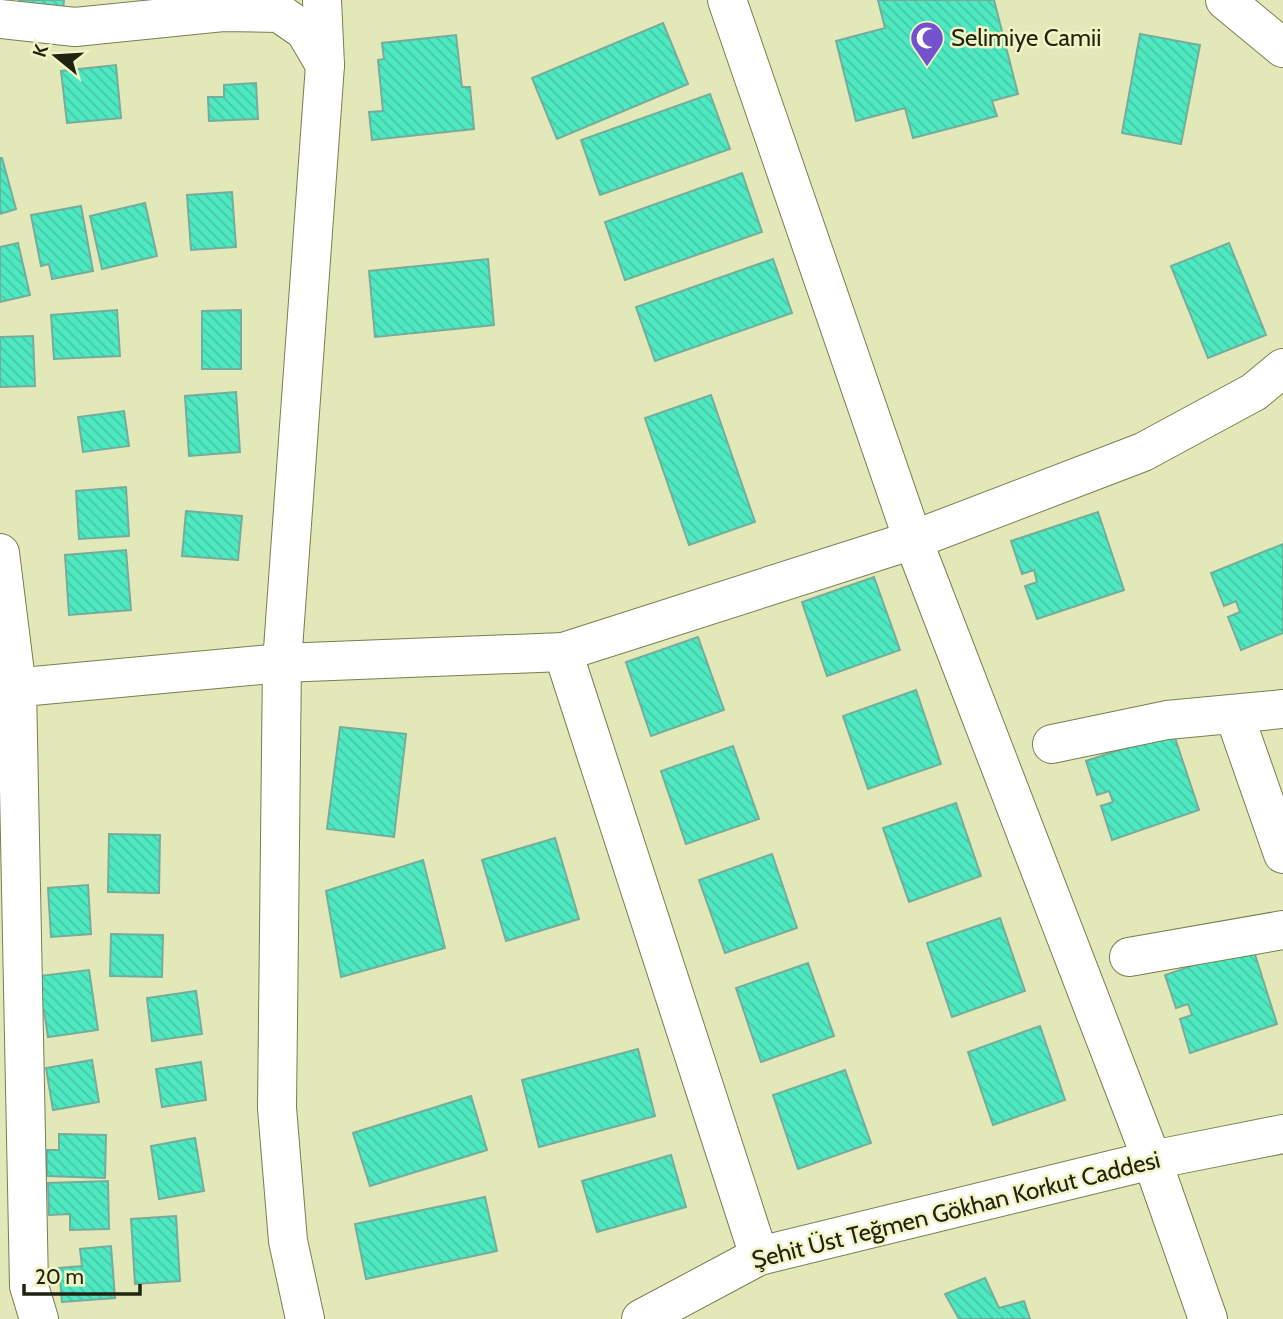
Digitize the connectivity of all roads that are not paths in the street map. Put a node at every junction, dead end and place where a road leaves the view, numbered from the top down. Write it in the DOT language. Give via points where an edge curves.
graph roads {
  1 [pos="322,0"];
  2 [pos="727,0"];
  3 [pos="1224,0"];
  4 [pos="0,19"];
  5 [pos="1283,47"];
  6 [pos="325,65"];
  7 [pos="1283,368"];
  8 [pos="913,540"];
  9 [pos="0,553"];
  10 [pos="563,652"];
  11 [pos="282,663"];
  12 [pos="8,689"];
  13 [pos="1283,709"];
  14 [pos="1234,714"];
  15 [pos="1052,744"];
  16 [pos="1283,854"];
  17 [pos="1283,930"];
  18 [pos="1129,957"];
  19 [pos="1283,1133"];
  20 [pos="1152,1160"];
  21 [pos="759,1256"];
  22 [pos="39,1319"];
  23 [pos="306,1319"];
  24 [pos="640,1319"];
  25 [pos="1208,1319"];
  1 -- 6 [label="street"];
  2 -- 8 [label="street"];
  3 -- 5 [label="street"];
  4 -- 6 [label="street" via="75,27 223,12 279,13 305,31"];
  6 -- 11 [label="street"];
  7 -- 8 [label="street" via="1254,393 1143,452"];
  8 -- 10 [label="street"];
  8 -- 20 [label="street"];
  9 -- 12 [label="street"];
  10 -- 11 [label="street"];
  10 -- 21 [label="street"];
  11 -- 12 [label="street"];
  11 -- 23 [label="street" via="277,1108 288,1241"];
  12 -- 22 [label="street" via="29,1286"];
  13 -- 14 [label="street"];
  14 -- 15 [label="street" via="1167,720"];
  14 -- 16 [label="street"];
  17 -- 18 [label="street"];
  19 -- 20 [label="street, Şehit Üst Teğmen Gökhan Korkut Caddesi"];
  20 -- 21 [label="street, Şehit Üst Teğmen Gökhan Korkut Caddesi"];
  20 -- 25 [label="street"];
  21 -- 24 [label="street, Şehit Üst Teğmen Gökhan Korkut Caddesi"];
}
